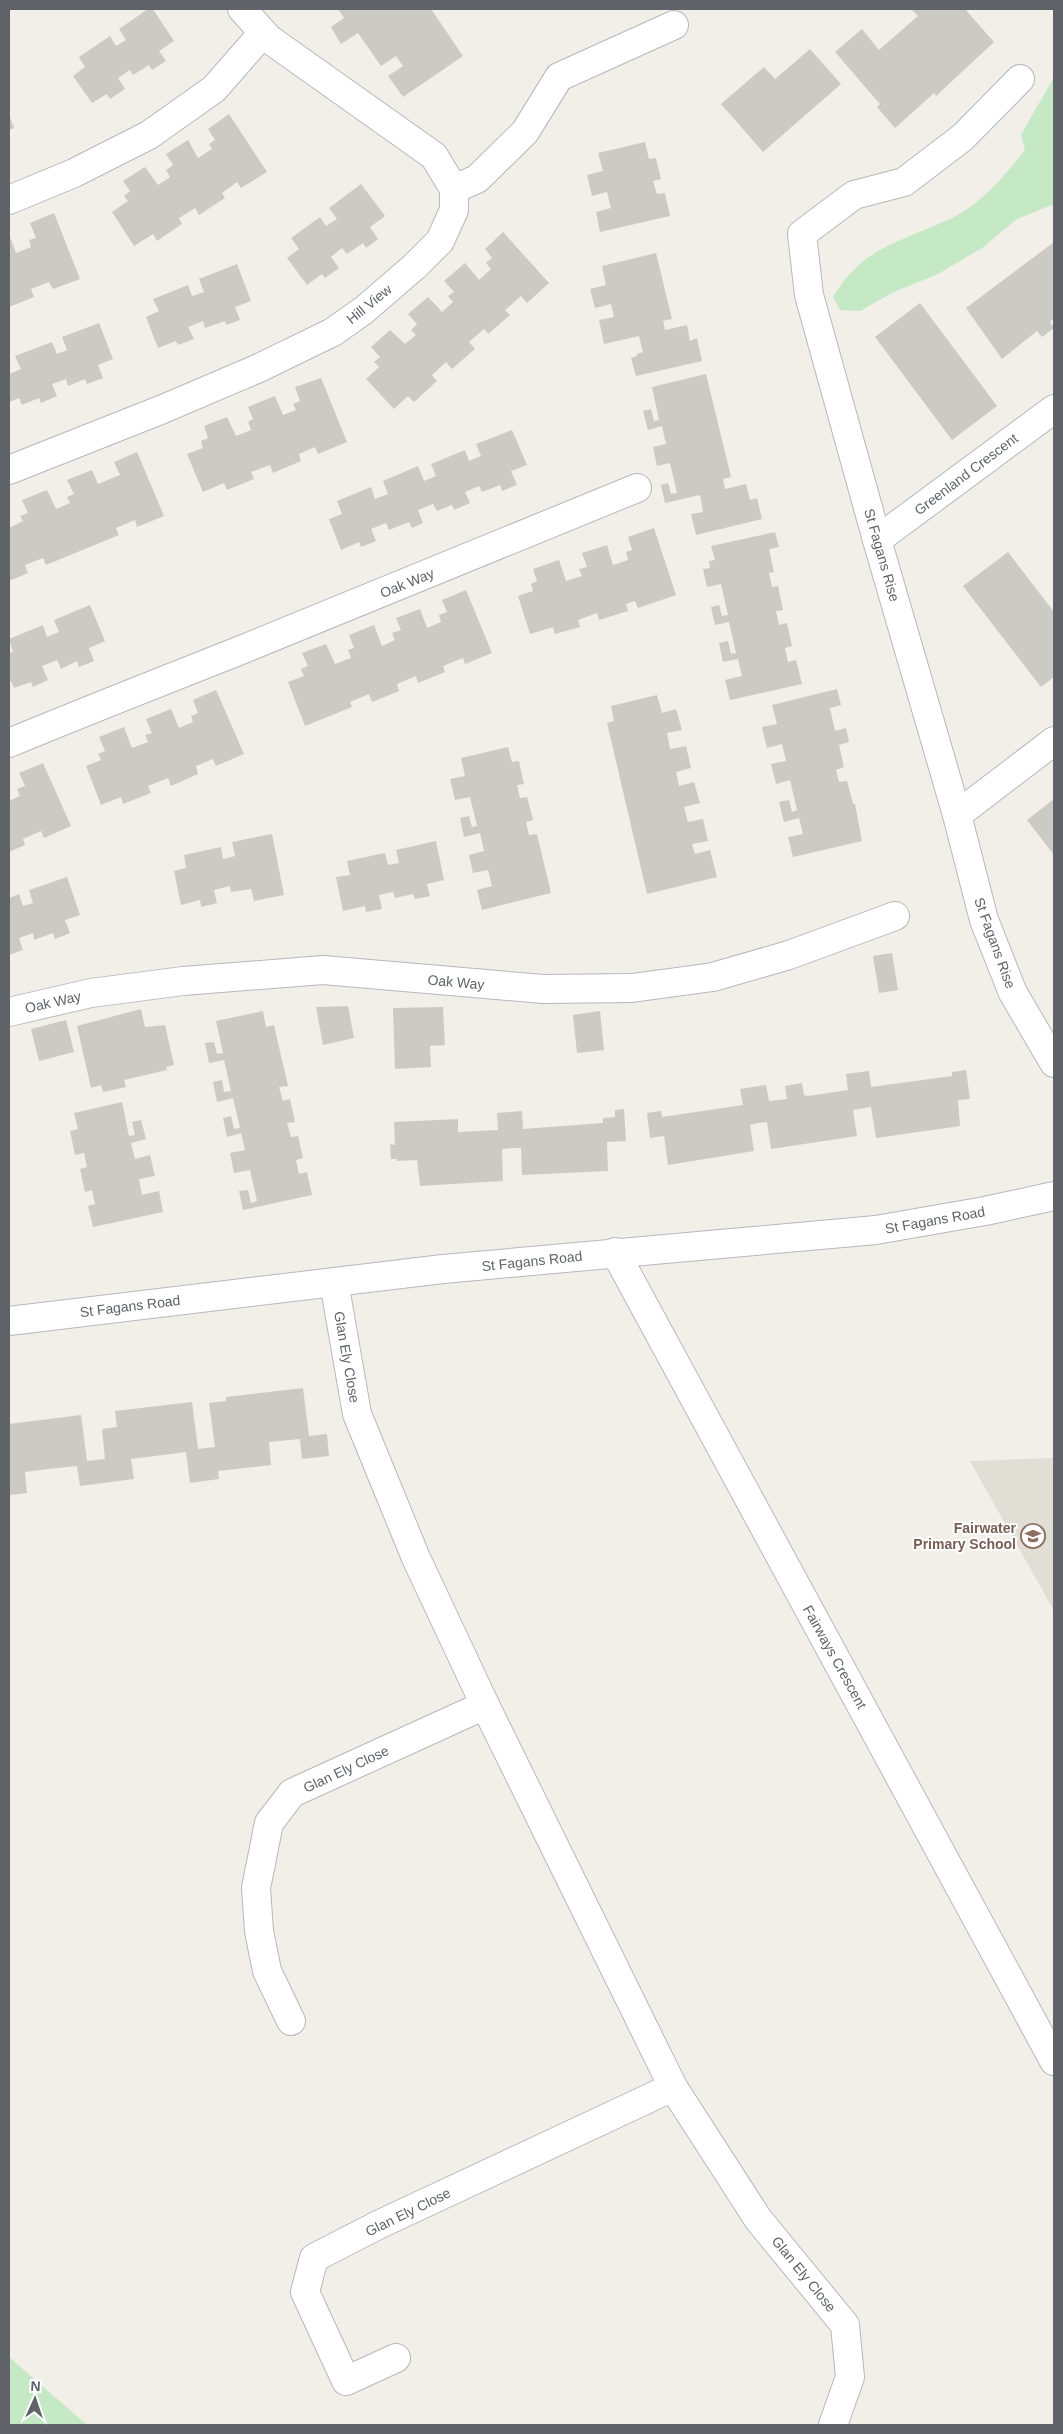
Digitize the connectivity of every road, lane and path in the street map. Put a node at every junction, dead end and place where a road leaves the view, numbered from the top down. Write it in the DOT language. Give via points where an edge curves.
graph roads {
  1 [pos="242,9"];
  2 [pos="674,25"];
  3 [pos="263,33"];
  4 [pos="1020,79"];
  5 [pos="454,189"];
  6 [pos="9,200"];
  7 [pos="1054,408"];
  8 [pos="9,470"];
  9 [pos="636,488"];
  10 [pos="877,540"];
  11 [pos="1054,741"];
  12 [pos="9,743"];
  13 [pos="958,815"];
  14 [pos="895,916"];
  15 [pos="9,1012"];
  16 [pos="1054,1063"];
  17 [pos="1054,1196"];
  18 [pos="615,1252"];
  19 [pos="334,1282"];
  20 [pos="9,1321"];
  21 [pos="485,1705"];
  22 [pos="291,2021"];
  23 [pos="1054,2061"];
  24 [pos="673,2087"];
  25 [pos="396,2358"];
  26 [pos="833,2425"];
  1 -- 3 [label="street"];
  2 -- 5 [label="street" via="559,77 525,132 478,179"];
  3 -- 5 [label="street" via="434,156"];
  3 -- 6 [label="street" via="214,89 149,135 74,173"];
  4 -- 10 [label="street, St Fagans Rise" via="963,137 904,182 854,195 802,234 810,295"];
  5 -- 8 [label="street, Hill View" via="454,210 440,241 364,310 333,332 163,409"];
  7 -- 10 [label="street, Greenland Crescent"];
  9 -- 12 [label="street, Oak Way"];
  10 -- 13 [label="street, St Fagans Rise"];
  11 -- 13 [label="street"];
  13 -- 16 [label="street, St Fagans Rise" via="984,920 1013,993"];
  14 -- 15 [label="street, Oak Way" via="789,955 713,978 632,988 543,989 323,970 174,982 91,993"];
  17 -- 18 [label="street, St Fagans Road" via="876,1230"];
  18 -- 19 [label="street, St Fagans Road"];
  18 -- 23 [label="street, Fairways Crescent"];
  19 -- 20 [label="street, St Fagans Road"];
  19 -- 21 [label="street, Glan Ely Close" via="357,1414 416,1558"];
  21 -- 22 [label="street, Glan Ely Close" via="292,1793 269,1823 256,1888 259,1931 267,1971"];
  21 -- 24 [label="street, Glan Ely Close"];
  24 -- 25 [label="street, Glan Ely Close" via="314,2258 305,2292 346,2381"];
  24 -- 26 [label="street, Glan Ely Close" via="758,2219 845,2325 850,2377"];
}
